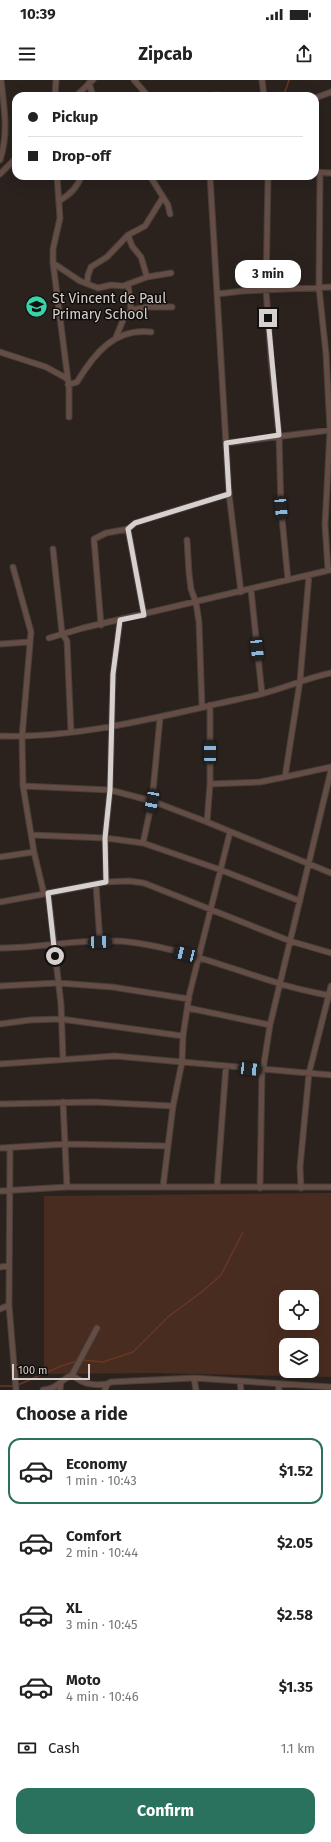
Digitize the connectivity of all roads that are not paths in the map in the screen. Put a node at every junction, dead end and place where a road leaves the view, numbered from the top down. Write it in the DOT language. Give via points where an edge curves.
graph roads {
  1 [pos="1,80"];
  2 [pos="56,80"];
  3 [pos="134,80"];
  4 [pos="262,80"];
  5 [pos="91,82"];
  6 [pos="55,92"];
  7 [pos="80,92"];
  8 [pos="92,92"];
  9 [pos="144,92"];
  10 [pos="264,92"];
  11 [pos="331,92"];
  12 [pos="319,96"];
  13 [pos="0,160"];
  14 [pos="12,162"];
  15 [pos="319,173"];
  16 [pos="331,173"];
  17 [pos="0,174"];
  18 [pos="57,180"];
  19 [pos="80,180"];
  20 [pos="152,180"];
  21 [pos="210,180"];
  22 [pos="268,180"];
  23 [pos="317,180"];
  24 [pos="163,197"];
  25 [pos="59,202"];
  26 [pos="170,214"];
  27 [pos="128,235"];
  28 [pos="53,263"];
  29 [pos="171,273"];
  30 [pos="146,277"];
  31 [pos="87,284"];
  32 [pos="128,284"];
  33 [pos="331,287"];
  34 [pos="319,288"];
  35 [pos="266,290"];
  36 [pos="217,294"];
  37 [pos="172,307"];
  38 [pos="131,310"];
  39 [pos="151,332"];
  40 [pos="116,337"];
  41 [pos="0,352"];
  42 [pos="66,378"];
  43 [pos="68,385"];
  44 [pos="69,417"];
  45 [pos="331,430"];
  46 [pos="279,435"];
  47 [pos="226,443"];
  48 [pos="229,494"];
  49 [pos="128,529"];
  50 [pos="187,540"];
  51 [pos="54,549"];
  52 [pos="13,567"];
  53 [pos="330,570"];
  54 [pos="309,575"];
  55 [pos="288,580"];
  56 [pos="251,590"];
  57 [pos="242,592"];
  58 [pos="196,603"];
  59 [pos="144,615"];
  60 [pos="120,620"];
  61 [pos="101,625"];
  62 [pos="62,633"];
  63 [pos="49,638"];
  64 [pos="29,642"];
  65 [pos="0,644"];
  66 [pos="331,673"];
  67 [pos="300,680"];
  68 [pos="262,694"];
  69 [pos="210,705"];
  70 [pos="202,707"];
  71 [pos="160,718"];
  72 [pos="112,727"];
  73 [pos="71,732"];
  74 [pos="0,736"];
  75 [pos="22,737"];
  76 [pos="331,767"];
  77 [pos="331,770"];
  78 [pos="285,777"];
  79 [pos="210,784"];
  80 [pos="23,786"];
  81 [pos="110,790"];
  82 [pos="152,801"];
  83 [pos="207,822"];
  84 [pos="230,832"];
  85 [pos="32,835"];
  86 [pos="105,838"];
  87 [pos="143,843"];
  88 [pos="34,852"];
  89 [pos="0,857"];
  90 [pos="308,864"];
  91 [pos="221,870"];
  92 [pos="331,873"];
  93 [pos="106,882"];
  94 [pos="96,885"];
  95 [pos="46,893"];
  96 [pos="300,901"];
  97 [pos="0,902"];
  98 [pos="210,908"];
  99 [pos="290,941"];
  100 [pos="100,942"];
  101 [pos="54,943"];
  102 [pos="0,948"];
  103 [pos="331,953"];
  104 [pos="200,957"];
  105 [pos="58,983"];
  106 [pos="279,984"];
  107 [pos="0,986"];
  108 [pos="331,986"];
  109 [pos="330,996"];
  110 [pos="189,999"];
  111 [pos="188,1008"];
  112 [pos="61,1019"];
  113 [pos="0,1024"];
  114 [pos="270,1025"];
  115 [pos="183,1036"];
  116 [pos="63,1059"];
  117 [pos="182,1062"];
  118 [pos="0,1064"];
  119 [pos="226,1066"];
  120 [pos="262,1070"];
  121 [pos="309,1073"];
  122 [pos="331,1075"];
  123 [pos="63,1102"];
  124 [pos="0,1104"];
  125 [pos="173,1106"];
  126 [pos="66,1144"];
  127 [pos="168,1146"];
  128 [pos="0,1148"];
  129 [pos="10,1148"];
  130 [pos="67,1187"];
  131 [pos="217,1187"];
  132 [pos="331,1187"];
  133 [pos="164,1188"];
  134 [pos="260,1188"];
  135 [pos="301,1188"];
  136 [pos="0,1191"];
  137 [pos="9,1192"];
  138 [pos="9,1266"];
  139 [pos="0,1267"];
  140 [pos="9,1305"];
  141 [pos="0,1308"];
  142 [pos="97,1328"];
  143 [pos="72,1375"];
  144 [pos="194,1378"];
  145 [pos="61,1381"];
  146 [pos="240,1382"];
  147 [pos="107,1384"];
  148 [pos="278,1384"];
  149 [pos="331,1387"];
  150 [pos="16,1390"];
  151 [pos="43,1390"];
  152 [pos="60,1390"];
  153 [pos="105,1390"];
  154 [pos="196,1390"];
  155 [pos="241,1390"];
  156 [pos="279,1390"];
  1 -- 13 [label="street" via="5,127 4,147"];
  2 -- 6 [label="street"];
  3 -- 9 [label="street"];
  4 -- 10 [label="street"];
  5 -- 7 [label="street"];
  5 -- 8 [label="street"];
  11 -- 12 [label="street"];
  14 -- 17 [label="street"];
  15 -- 16 [label="street"];
  18 -- 25 [label="street"];
  19 -- 25 [label="street" via="70,194"];
  20 -- 24 [label="street"];
  21 -- 36 [label="street"];
  22 -- 35 [label="street"];
  23 -- 34 [label="street"];
  24 -- 26 [label="street"];
  24 -- 27 [label="street" via="145,226"];
  25 -- 28 [label="street" via="60,218 53,249"];
  27 -- 30 [label="street" via="132,246 141,257"];
  27 -- 31 [label="street" via="107,257 91,267"];
  28 -- 31 [label="street"];
  28 -- 42 [label="street"];
  29 -- 30 [label="street"];
  30 -- 32 [label="street"];
  31 -- 32 [label="street" via="101,288"];
  32 -- 38 [label="street"];
  33 -- 34 [label="street"];
  34 -- 35 [label="street"];
  34 -- 45 [label="street"];
  35 -- 36 [label="street"];
  35 -- 46 [label="street"];
  36 -- 47 [label="street"];
  37 -- 38 [label="street"];
  38 -- 40 [label="street" via="124,318"];
  39 -- 40 [label="street" via="139,331"];
  40 -- 43 [label="street" via="89,363 77,382"];
  41 -- 42 [label="street" via="46,367"];
  42 -- 43 [label="street"];
  43 -- 44 [label="street"];
  45 -- 46 [label="street"];
  45 -- 53 [label="street" via="325,525"];
  46 -- 47 [label="street"];
  46 -- 55 [label="street" via="281,508"];
  47 -- 48 [label="street"];
  48 -- 49 [label="street" via="135,523"];
  48 -- 57 [label="street"];
  49 -- 59 [label="street"];
  49 -- 61 [label="street" via="106,533 94,539"];
  50 -- 58 [label="street" via="188,573"];
  51 -- 62 [label="street"];
  52 -- 64 [label="street" via="31,632"];
  53 -- 54 [label="street"];
  54 -- 55 [label="street"];
  54 -- 67 [label="street"];
  55 -- 56 [label="street"];
  56 -- 57 [label="street"];
  56 -- 68 [label="street"];
  57 -- 58 [label="street"];
  58 -- 59 [label="street"];
  58 -- 70 [label="street"];
  59 -- 60 [label="street"];
  60 -- 61 [label="street"];
  60 -- 72 [label="street" via="113,674"];
  61 -- 62 [label="street"];
  62 -- 63 [label="street"];
  62 -- 73 [label="street" via="67,641"];
  64 -- 65 [label="street"];
  64 -- 75 [label="street"];
  66 -- 67 [label="street"];
  67 -- 68 [label="street"];
  67 -- 78 [label="street"];
  68 -- 69 [label="street"];
  69 -- 70 [label="street"];
  69 -- 79 [label="street"];
  70 -- 71 [label="street"];
  71 -- 72 [label="street"];
  71 -- 82 [label="street"];
  72 -- 73 [label="street"];
  72 -- 81 [label="street"];
  73 -- 75 [label="street"];
  74 -- 75 [label="street"];
  75 -- 80 [label="street"];
  76 -- 78 [label="street"];
  77 -- 90 [label="street"];
  78 -- 79 [label="street" via="260,782"];
  79 -- 83 [label="street"];
  80 -- 81 [label="street"];
  80 -- 85 [label="street"];
  81 -- 82 [label="street"];
  81 -- 86 [label="street"];
  82 -- 83 [label="street"];
  82 -- 87 [label="street"];
  83 -- 84 [label="street"];
  84 -- 90 [label="street"];
  84 -- 91 [label="street"];
  85 -- 86 [label="street"];
  85 -- 88 [label="street"];
  86 -- 87 [label="street"];
  86 -- 93 [label="street"];
  87 -- 91 [label="street"];
  88 -- 89 [label="street"];
  88 -- 95 [label="street"];
  90 -- 92 [label="street"];
  90 -- 96 [label="street"];
  91 -- 96 [label="street"];
  91 -- 98 [label="street"];
  93 -- 94 [label="street"];
  93 -- 98 [label="street" via="144,883"];
  94 -- 95 [label="street"];
  94 -- 100 [label="street"];
  95 -- 97 [label="street"];
  95 -- 101 [label="street"];
  96 -- 99 [label="street"];
  98 -- 99 [label="street"];
  98 -- 104 [label="street"];
  99 -- 103 [label="street"];
  99 -- 106 [label="street"];
  100 -- 101 [label="street"];
  100 -- 104 [label="street" via="136,943"];
  101 -- 102 [label="street"];
  101 -- 105 [label="street"];
  104 -- 106 [label="street"];
  104 -- 110 [label="street"];
  105 -- 107 [label="street"];
  105 -- 110 [label="street" via="112,987"];
  105 -- 112 [label="street"];
  106 -- 109 [label="street"];
  106 -- 114 [label="street"];
  108 -- 109 [label="street"];
  109 -- 121 [label="street"];
  110 -- 111 [label="street"];
  111 -- 114 [label="street"];
  111 -- 115 [label="street"];
  112 -- 113 [label="street"];
  112 -- 115 [label="street"];
  112 -- 116 [label="street"];
  114 -- 120 [label="street"];
  115 -- 117 [label="street"];
  116 -- 117 [label="street" via="116,1056"];
  116 -- 118 [label="street"];
  117 -- 119 [label="street"];
  117 -- 125 [label="street"];
  119 -- 120 [label="street"];
  119 -- 131 [label="street"];
  120 -- 121 [label="street"];
  120 -- 134 [label="street"];
  121 -- 122 [label="street"];
  121 -- 135 [label="street" via="300,1166"];
  123 -- 124 [label="street"];
  123 -- 125 [label="street"];
  123 -- 126 [label="street"];
  125 -- 127 [label="street"];
  126 -- 127 [label="street"];
  126 -- 129 [label="street"];
  126 -- 130 [label="street"];
  127 -- 133 [label="street"];
  128 -- 129 [label="street"];
  129 -- 137 [label="street"];
  130 -- 133 [label="street"];
  130 -- 137 [label="street"];
  131 -- 133 [label="street"];
  131 -- 134 [label="street"];
  132 -- 135 [label="street"];
  134 -- 135 [label="street"];
  136 -- 137 [label="street"];
  137 -- 138 [label="street"];
  138 -- 139 [label="street"];
  138 -- 140 [label="street"];
  140 -- 141 [label="street"];
  140 -- 150 [label="street"];
  142 -- 143 [label="street"];
  143 -- 145 [label="street"];
  143 -- 147 [label="street" via="79,1381 91,1385"];
  144 -- 146 [label="street"];
  144 -- 147 [label="street" via="120,1381"];
  144 -- 154 [label="street"];
  145 -- 151 [label="street" via="53,1389"];
  145 -- 152 [label="street"];
  146 -- 148 [label="street"];
  146 -- 155 [label="street"];
  147 -- 153 [label="street"];
  148 -- 149 [label="street"];
  148 -- 156 [label="street"];
}
